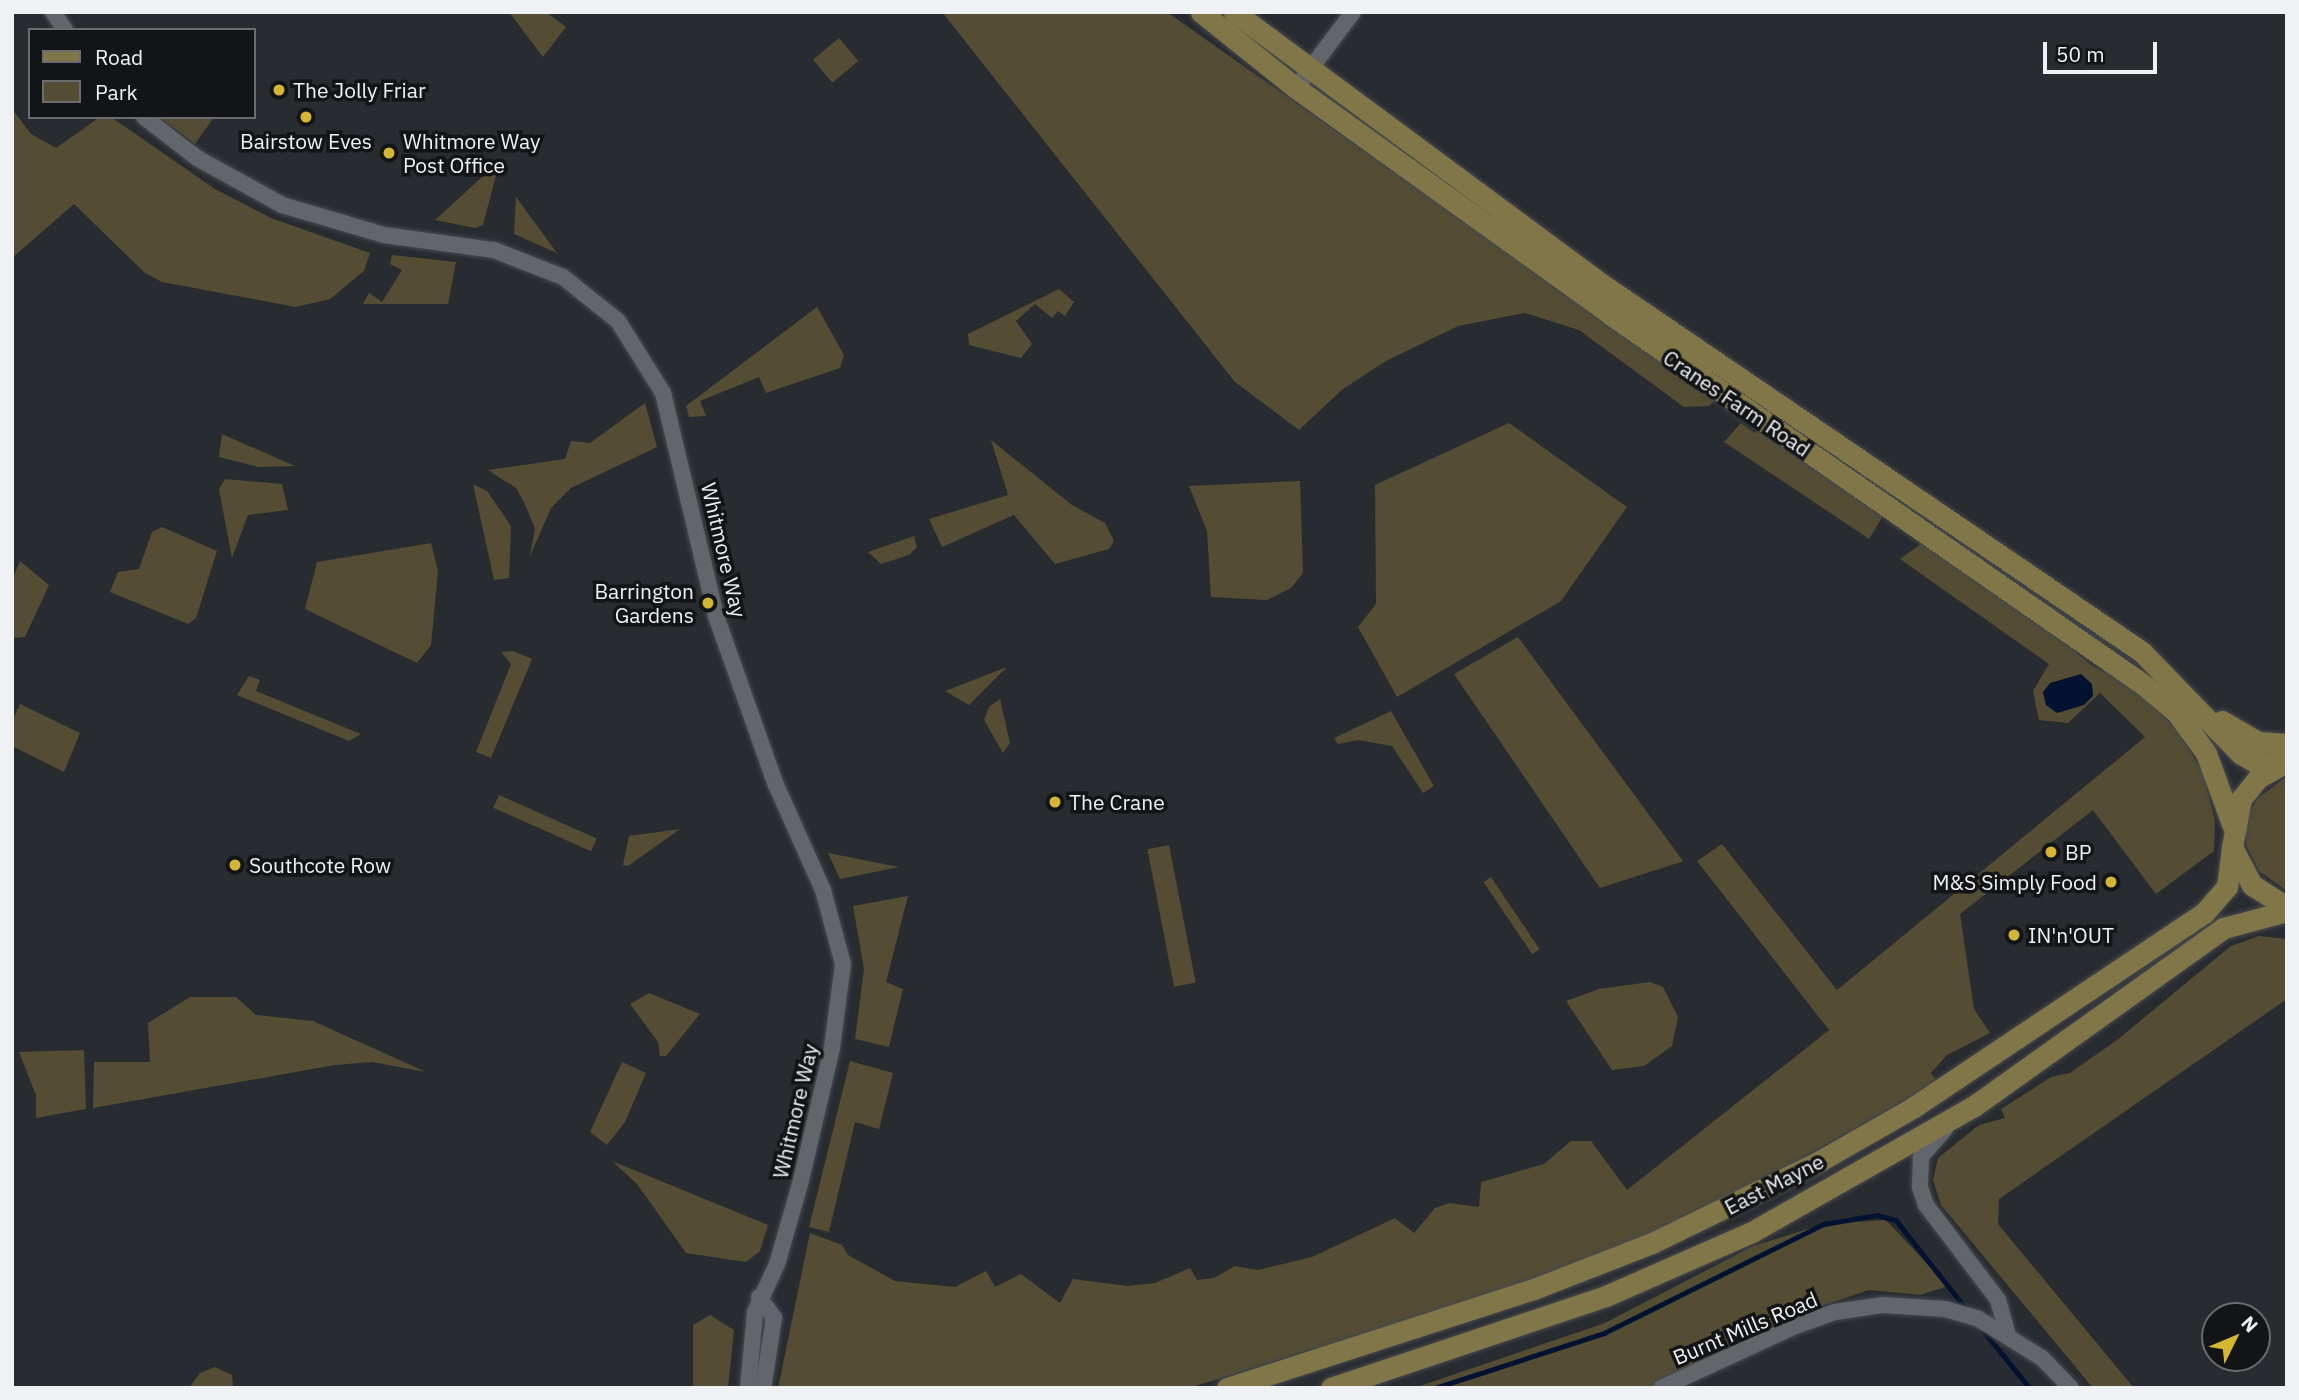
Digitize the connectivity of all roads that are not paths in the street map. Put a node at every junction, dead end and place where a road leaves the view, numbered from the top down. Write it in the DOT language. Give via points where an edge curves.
graph roads {
  1 [pos="53,12"];
  2 [pos="1200,12"];
  3 [pos="1234,12"];
  4 [pos="1353,12"];
  5 [pos="64,28"];
  6 [pos="1310,69"];
  7 [pos="1296,88"];
  8 [pos="147,119"];
  9 [pos="2286,757"];
  10 [pos="2232,824"];
  11 [pos="2232,847"];
  12 [pos="2287,909"];
  13 [pos="1974,1106"];
  14 [pos="759,1297"];
  15 [pos="2008,1334"];
  16 [pos="748,1388"];
  17 [pos="763,1388"];
  18 [pos="1227,1388"];
  19 [pos="1331,1388"];
  20 [pos="1661,1388"];
  21 [pos="2071,1388"];
  1 -- 5 [label="street"];
  2 -- 7 [label="main road, Cranes Farm Road"];
  3 -- 6 [label="main road, Cranes Farm Road"];
  4 -- 6 [label="street"];
  6 -- 7 [label="street"];
  6 -- 9 [label="main road, Cranes Farm Road" via="1606,287 2109,629 2180,685 2241,754 2257,763"];
  7 -- 10 [label="main road, Cranes Farm Road" via="1758,419 2144,685 2177,713 2206,754"];
  8 -- 14 [label="street, Whitmore Way" via="197,158 282,205 384,235 494,250 546,268 606,309 654,374 676,435 716,616 776,785 823,890 843,964 832,1048 800,1184 778,1264"];
  9 -- 10 [label="main road" via="2258,778 2241,799"];
  10 -- 11 [label="main road, East Mayne"];
  11 -- 12 [label="main road" via="2252,885"];
  11 -- 18 [label="main road, East Mayne" via="2227,887 2204,913 1914,1107 1818,1162 1652,1243 1534,1289"];
  12 -- 13 [label="main road, East Mayne" via="2224,928"];
  13 -- 15 [label="street" via="1928,1145 1918,1172 1920,1187 1926,1205 1998,1300"];
  13 -- 19 [label="main road, East Mayne" via="1831,1192 1702,1256 1549,1317"];
  14 -- 16 [label="street, Whitmore Way"];
  14 -- 17 [label="street" via="774,1318"];
  15 -- 20 [label="street, Burnt Mills Road" via="1945,1309 1883,1305 1835,1312"];
  15 -- 21 [label="street, Burnt Mills Road"];
}
